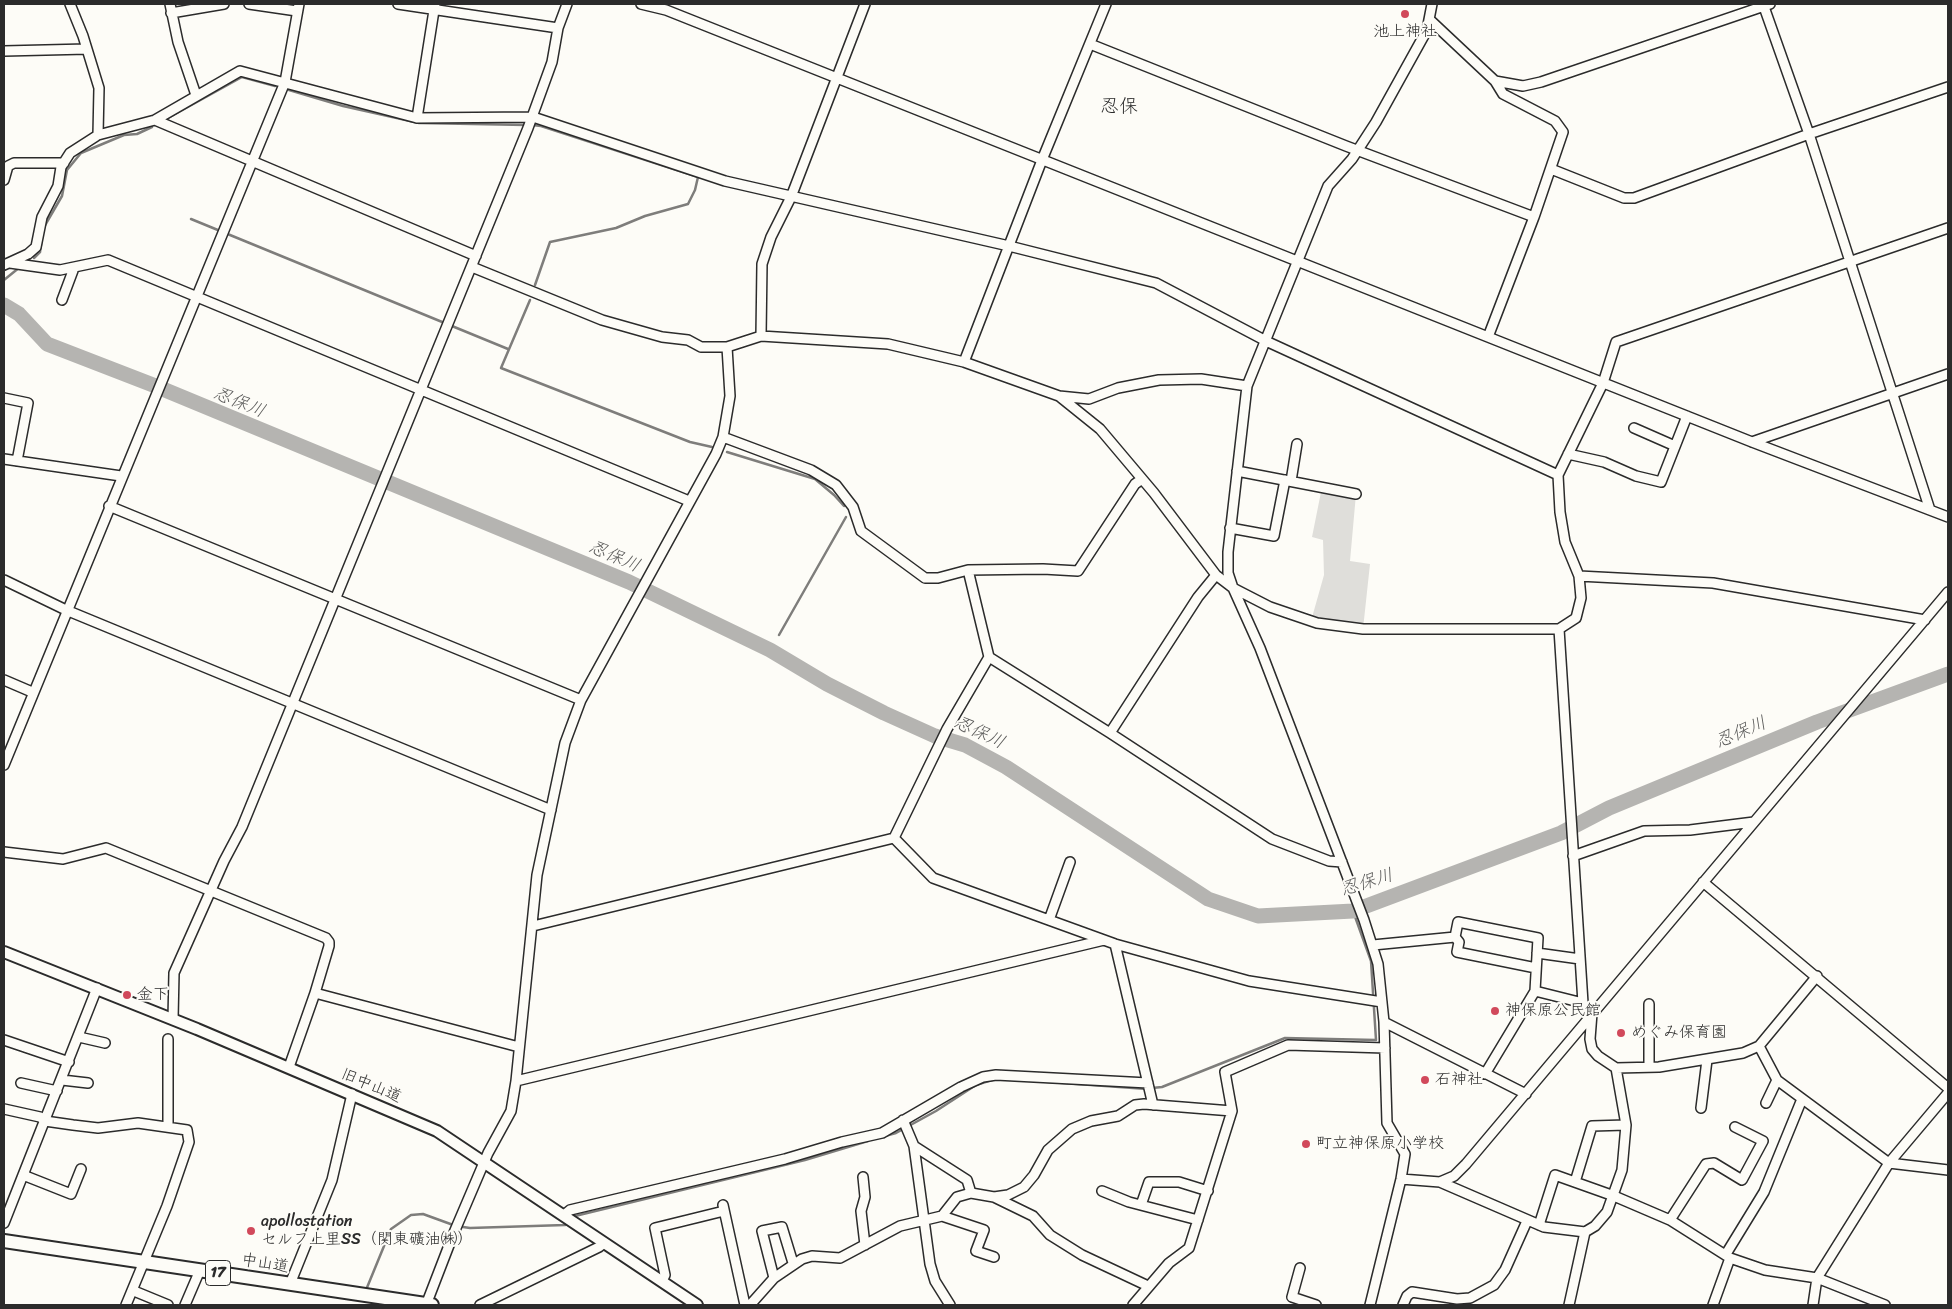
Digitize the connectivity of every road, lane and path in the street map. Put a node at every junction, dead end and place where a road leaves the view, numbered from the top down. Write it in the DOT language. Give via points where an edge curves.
graph roads {
  1 [pos="70,4"];
  2 [pos="224,4"];
  3 [pos="249,4"];
  4 [pos="398,4"];
  5 [pos="567,4"];
  6 [pos="642,4"];
  7 [pos="865,4"];
  8 [pos="1106,4"];
  9 [pos="1432,4"];
  10 [pos="1766,4"];
  11 [pos="434,7"];
  12 [pos="171,8"];
  13 [pos="298,8"];
  14 [pos="1430,20"];
  15 [pos="558,28"];
  16 [pos="1090,44"];
  17 [pos="87,49"];
  18 [pos="4,51"];
  19 [pos="836,79"];
  20 [pos="1495,81"];
  21 [pos="285,82"];
  22 [pos="1948,87"];
  23 [pos="196,95"];
  24 [pos="417,118"];
  25 [pos="533,118"];
  26 [pos="156,120"];
  27 [pos="1809,134"];
  28 [pos="98,135"];
  29 [pos="1359,149"];
  30 [pos="1042,160"];
  31 [pos="64,162"];
  32 [pos="250,162"];
  33 [pos="1551,169"];
  34 [pos="4,180"];
  35 [pos="790,197"];
  36 [pos="1534,217"];
  37 [pos="1948,228"];
  38 [pos="1008,246"];
  39 [pos="476,256"];
  40 [pos="1297,261"];
  41 [pos="1850,261"];
  42 [pos="7,264"];
  43 [pos="472,267"];
  44 [pos="74,268"];
  45 [pos="196,297"];
  46 [pos="62,300"];
  47 [pos="761,336"];
  48 [pos="1488,337"];
  49 [pos="1265,340"];
  50 [pos="727,347"];
  51 [pos="964,362"];
  52 [pos="1948,374"];
  53 [pos="1603,383"];
  54 [pos="1247,386"];
  55 [pos="420,389"];
  56 [pos="1893,394"];
  57 [pos="1059,396"];
  58 [pos="4,398"];
  59 [pos="1687,416"];
  60 [pos="1634,428"];
  61 [pos="723,437"];
  62 [pos="1752,442"];
  63 [pos="1297,444"];
  64 [pos="1675,446"];
  65 [pos="1568,454"];
  66 [pos="4,459"];
  67 [pos="16,461"];
  68 [pos="1237,471"];
  69 [pos="1558,475"];
  70 [pos="121,476"];
  71 [pos="1142,479"];
  72 [pos="1288,481"];
  73 [pos="1356,494"];
  74 [pos="689,501"];
  75 [pos="109,506"];
  76 [pos="1930,510"];
  77 [pos="1948,517"];
  78 [pos="1230,528"];
  79 [pos="968,570"];
  80 [pos="1216,575"];
  81 [pos="1579,576"];
  82 [pos="4,580"];
  83 [pos="1233,588"];
  84 [pos="1948,592"];
  85 [pos="335,597"];
  86 [pos="66,610"];
  87 [pos="1925,620"];
  88 [pos="1559,629"];
  89 [pos="990,657"];
  90 [pos="4,680"];
  91 [pos="32,692"];
  92 [pos="581,700"];
  93 [pos="291,704"];
  94 [pos="1110,733"];
  95 [pos="4,765"];
  96 [pos="551,810"];
  97 [pos="1754,822"];
  98 [pos="894,838"];
  99 [pos="4,852"];
  100 [pos="1573,856"];
  101 [pos="1070,862"];
  102 [pos="1342,862"];
  103 [pos="1703,882"];
  104 [pos="212,890"];
  105 [pos="1049,920"];
  106 [pos="533,926"];
  107 [pos="1455,937"];
  108 [pos="1104,940"];
  109 [pos="1116,944"];
  110 [pos="1373,945"];
  111 [pos="4,952"];
  112 [pos="1537,953"];
  113 [pos="1580,959"];
  114 [pos="1536,968"];
  115 [pos="1817,976"];
  116 [pos="97,988"];
  117 [pos="1534,991"];
  118 [pos="315,993"];
  119 [pos="1382,1002"];
  120 [pos="1583,1003"];
  121 [pos="1649,1004"];
  122 [pos="1592,1013"];
  123 [pos="172,1019"];
  124 [pos="1384,1022"];
  125 [pos="79,1038"];
  126 [pos="4,1040"];
  127 [pos="168,1040"];
  128 [pos="105,1043"];
  129 [pos="1759,1046"];
  130 [pos="519,1047"];
  131 [pos="1385,1048"];
  132 [pos="1707,1060"];
  133 [pos="69,1062"];
  134 [pos="289,1067"];
  135 [pos="1649,1067"];
  136 [pos="1616,1068"];
  137 [pos="1485,1074"];
  138 [pos="62,1080"];
  139 [pos="516,1080"];
  140 [pos="1777,1080"];
  141 [pos="21,1083"];
  142 [pos="1148,1083"];
  143 [pos="88,1084"];
  144 [pos="1948,1088"];
  145 [pos="57,1091"];
  146 [pos="1948,1092"];
  147 [pos="352,1094"];
  148 [pos="1526,1094"];
  149 [pos="1802,1099"];
  150 [pos="1766,1103"];
  151 [pos="1153,1105"];
  152 [pos="1702,1108"];
  153 [pos="4,1109"];
  154 [pos="1232,1111"];
  155 [pos="903,1120"];
  156 [pos="45,1121"];
  157 [pos="1626,1125"];
  158 [pos="168,1126"];
  159 [pos="1735,1127"];
  160 [pos="914,1146"];
  161 [pos="486,1163"];
  162 [pos="1889,1163"];
  163 [pos="80,1169"];
  164 [pos="1948,1170"];
  165 [pos="23,1175"];
  166 [pos="863,1177"];
  167 [pos="1401,1179"];
  168 [pos="1440,1182"];
  169 [pos="1575,1182"];
  170 [pos="1102,1191"];
  171 [pos="1208,1191"];
  172 [pos="971,1193"];
  173 [pos="1614,1196"];
  174 [pos="994,1197"];
  175 [pos="1142,1205"];
  176 [pos="942,1216"];
  177 [pos="568,1218"];
  178 [pos="924,1220"];
  179 [pos="1198,1220"];
  180 [pos="1670,1220"];
  181 [pos="1527,1221"];
  182 [pos="4,1222"];
  183 [pos="1539,1225"];
  184 [pos="1585,1232"];
  185 [pos="4,1241"];
  186 [pos="604,1242"];
  187 [pos="865,1245"];
  188 [pos="994,1256"];
  189 [pos="1728,1256"];
  190 [pos="145,1262"];
  191 [pos="793,1263"];
  192 [pos="1300,1268"];
  193 [pos="200,1270"];
  194 [pos="774,1278"];
  195 [pos="1818,1278"];
  196 [pos="662,1281"];
  197 [pos="290,1284"];
  198 [pos="1148,1286"];
  199 [pos="134,1291"];
  200 [pos="1468,1302"];
  201 [pos="126,1305"];
  202 [pos="168,1305"];
  203 [pos="185,1305"];
  204 [pos="428,1305"];
  205 [pos="480,1305"];
  206 [pos="697,1305"];
  207 [pos="745,1305"];
  208 [pos="750,1305"];
  209 [pos="950,1305"];
  210 [pos="1133,1305"];
  211 [pos="1316,1305"];
  212 [pos="1370,1305"];
  213 [pos="1403,1305"];
  214 [pos="1569,1305"];
  215 [pos="1713,1305"];
  216 [pos="1813,1305"];
  217 [pos="1885,1305"];
  1 -- 17 [label="street"];
  2 -- 12 [label="street"];
  3 -- 13 [label="street"];
  4 -- 11 [label="street"];
  5 -- 15 [label="street"];
  6 -- 19 [label="street" via="666,10"];
  7 -- 19 [label="street"];
  8 -- 16 [label="street"];
  9 -- 14 [label="street"];
  10 -- 20 [label="street" via="1541,82 1523,86"];
  10 -- 27 [label="street"];
  11 -- 15 [label="street"];
  11 -- 24 [label="street"];
  12 -- 23 [label="street" via="178,42"];
  13 -- 21 [label="street"];
  14 -- 20 [label="street"];
  14 -- 29 [label="street"];
  15 -- 25 [label="street" via="552,62"];
  16 -- 29 [label="street"];
  16 -- 30 [label="street"];
  17 -- 18 [label="street"];
  17 -- 28 [label="street" via="99,88"];
  19 -- 30 [label="street"];
  19 -- 35 [label="street"];
  20 -- 33 [label="street" via="1503,94 1555,121 1563,132"];
  21 -- 23 [label="street" via="240,71"];
  21 -- 24 [label="street"];
  21 -- 32 [label="street"];
  22 -- 27 [label="street"];
  23 -- 26 [label="street"];
  24 -- 25 [label="street"];
  25 -- 35 [label="street" via="726,181"];
  25 -- 39 [label="street"];
  26 -- 28 [label="street"];
  26 -- 32 [label="street"];
  27 -- 33 [label="street" via="1634,198 1624,198"];
  27 -- 41 [label="street"];
  28 -- 31 [label="street" via="70,153"];
  29 -- 36 [label="street"];
  29 -- 40 [label="street" via="1328,186"];
  30 -- 38 [label="street"];
  30 -- 40 [label="street"];
  31 -- 34 [label="street" via="14,163 8,166"];
  31 -- 42 [label="street" via="58,186 42,217 36,247"];
  32 -- 39 [label="street"];
  32 -- 45 [label="street"];
  33 -- 36 [label="street"];
  35 -- 38 [label="street"];
  35 -- 47 [label="street" via="762,264"];
  36 -- 48 [label="street"];
  37 -- 41 [label="street"];
  38 -- 49 [label="street" via="1156,283"];
  38 -- 51 [label="street"];
  39 -- 43 [label="street"];
  40 -- 48 [label="street"];
  40 -- 49 [label="street"];
  41 -- 53 [label="street" via="1616,342"];
  41 -- 56 [label="street"];
  42 -- 44 [label="street" via="60,270"];
  43 -- 50 [label="street" via="602,320 662,337 688,340 701,347"];
  43 -- 55 [label="street"];
  44 -- 45 [label="street" via="108,260"];
  44 -- 46 [label="street"];
  45 -- 55 [label="street"];
  45 -- 70 [label="street"];
  47 -- 50 [label="street"];
  47 -- 51 [label="street" via="888,344"];
  48 -- 53 [label="street"];
  49 -- 54 [label="street"];
  49 -- 69 [label="street"];
  50 -- 61 [label="street" via="730,396"];
  51 -- 57 [label="street"];
  52 -- 56 [label="street"];
  53 -- 59 [label="street"];
  53 -- 65 [label="street"];
  54 -- 57 [label="street" via="1202,379 1159,380 1089,398"];
  54 -- 68 [label="street"];
  55 -- 74 [label="street"];
  55 -- 85 [label="street"];
  56 -- 62 [label="street"];
  56 -- 76 [label="street"];
  57 -- 71 [label="street" via="1100,429"];
  58 -- 67 [label="street" via="28,403"];
  59 -- 62 [label="street"];
  59 -- 64 [label="street"];
  60 -- 64 [label="street"];
  61 -- 74 [label="street"];
  61 -- 79 [label="street" via="811,470 836,485 853,506 862,531 925,578"];
  62 -- 76 [label="street"];
  63 -- 72 [label="street"];
  64 -- 65 [label="street" via="1660,482 1604,462"];
  65 -- 69 [label="street"];
  66 -- 67 [label="street"];
  67 -- 70 [label="street"];
  68 -- 72 [label="street"];
  68 -- 78 [label="street"];
  69 -- 81 [label="street" via="1565,542"];
  70 -- 75 [label="street"];
  71 -- 79 [label="street" via="1135,484 1078,571"];
  71 -- 80 [label="street"];
  72 -- 73 [label="street"];
  72 -- 78 [label="street" via="1274,536"];
  74 -- 92 [label="street"];
  75 -- 85 [label="street"];
  75 -- 86 [label="street"];
  76 -- 77 [label="street"];
  78 -- 83 [label="street" via="1228,567"];
  79 -- 89 [label="street"];
  80 -- 83 [label="street"];
  80 -- 94 [label="street" via="1198,597"];
  81 -- 87 [label="street" via="1713,583"];
  81 -- 88 [label="street" via="1581,598 1576,618"];
  82 -- 86 [label="street"];
  83 -- 88 [label="street" via="1270,608 1347,627"];
  83 -- 102 [label="street" via="1260,648"];
  84 -- 87 [label="street"];
  85 -- 92 [label="street"];
  85 -- 93 [label="street"];
  86 -- 91 [label="street"];
  86 -- 93 [label="street"];
  87 -- 97 [label="street"];
  88 -- 100 [label="street"];
  89 -- 94 [label="street"];
  89 -- 98 [label="street" via="939,744"];
  90 -- 91 [label="street"];
  91 -- 95 [label="street"];
  92 -- 96 [label="street" via="565,743"];
  93 -- 96 [label="street"];
  93 -- 104 [label="street" via="242,826"];
  94 -- 102 [label="street" via="1272,839 1329,861"];
  96 -- 106 [label="street" via="537,875"];
  97 -- 100 [label="street" via="1690,830 1644,831"];
  97 -- 103 [label="street"];
  98 -- 105 [label="street" via="933,878"];
  98 -- 106 [label="street"];
  99 -- 104 [label="street" via="63,859 106,848"];
  100 -- 113 [label="street"];
  101 -- 105 [label="street"];
  102 -- 110 [label="street"];
  103 -- 115 [label="street"];
  103 -- 122 [label="street"];
  104 -- 118 [label="street" via="326,938 330,942"];
  104 -- 123 [label="street" via="174,974"];
  105 -- 108 [label="street"];
  106 -- 130 [label="street"];
  107 -- 110 [label="street"];
  107 -- 112 [label="street" via="1458,922 1476,925 1538,938"];
  107 -- 114 [label="street" via="1459,942 1458,952"];
  108 -- 109 [label="street"];
  108 -- 139 [label="street"];
  109 -- 119 [label="street" via="1249,980"];
  109 -- 142 [label="street"];
  110 -- 119 [label="street"];
  111 -- 116 [label="main road, 旧中山道"];
  112 -- 113 [label="street"];
  112 -- 114 [label="street"];
  113 -- 120 [label="street"];
  114 -- 117 [label="street"];
  115 -- 129 [label="street"];
  115 -- 144 [label="street"];
  116 -- 123 [label="main road, 旧中山道"];
  116 -- 125 [label="street"];
  117 -- 120 [label="street"];
  117 -- 137 [label="street"];
  118 -- 130 [label="street"];
  118 -- 134 [label="street"];
  119 -- 124 [label="street"];
  120 -- 122 [label="street"];
  121 -- 135 [label="street"];
  122 -- 136 [label="street" via="1592,1049"];
  122 -- 148 [label="street"];
  123 -- 134 [label="main road, 旧中山道"];
  124 -- 131 [label="street"];
  124 -- 137 [label="street"];
  125 -- 128 [label="street"];
  125 -- 133 [label="street"];
  126 -- 133 [label="street"];
  127 -- 158 [label="street"];
  129 -- 132 [label="street" via="1743,1053"];
  129 -- 140 [label="street"];
  130 -- 139 [label="street"];
  131 -- 154 [label="street" via="1288,1045 1225,1072"];
  131 -- 167 [label="street" via="1387,1123 1405,1154"];
  132 -- 135 [label="street"];
  132 -- 152 [label="street"];
  133 -- 138 [label="street"];
  134 -- 147 [label="main road, 旧中山道"];
  135 -- 136 [label="street"];
  136 -- 157 [label="street"];
  137 -- 148 [label="street"];
  138 -- 143 [label="street"];
  138 -- 145 [label="street"];
  139 -- 161 [label="street" via="510,1111"];
  140 -- 149 [label="street"];
  140 -- 150 [label="street"];
  141 -- 145 [label="street"];
  142 -- 151 [label="street"];
  142 -- 155 [label="street" via="996,1075 982,1077"];
  145 -- 156 [label="street"];
  146 -- 162 [label="street"];
  147 -- 161 [label="main road, 旧中山道" via="437,1131"];
  147 -- 197 [label="street" via="332,1180"];
  148 -- 168 [label="street" via="1466,1164 1454,1176"];
  149 -- 162 [label="street"];
  149 -- 189 [label="street" via="1764,1192"];
  151 -- 154 [label="street"];
  151 -- 174 [label="street" via="1135,1105 1118,1116 1091,1121 1072,1129 1048,1150 1024,1188"];
  153 -- 156 [label="street"];
  154 -- 171 [label="street"];
  155 -- 160 [label="street"];
  155 -- 177 [label="street" via="882,1133 570,1210"];
  156 -- 158 [label="street" via="98,1128 138,1123"];
  156 -- 165 [label="street"];
  157 -- 169 [label="street" via="1592,1126"];
  157 -- 173 [label="street" via="1622,1170"];
  158 -- 190 [label="street" via="187,1130 188,1142 168,1206"];
  159 -- 180 [label="street" via="1763,1141 1742,1180 1714,1163 1706,1164"];
  160 -- 172 [label="street" via="967,1180"];
  160 -- 178 [label="street"];
  161 -- 177 [label="main road, 旧中山道"];
  161 -- 204 [label="street" via="453,1235"];
  162 -- 164 [label="street"];
  162 -- 195 [label="street"];
  163 -- 165 [label="street" via="71,1194"];
  165 -- 182 [label="street"];
  166 -- 187 [label="street" via="866,1197 861,1211"];
  167 -- 168 [label="street"];
  167 -- 212 [label="street"];
  168 -- 181 [label="street"];
  169 -- 173 [label="street"];
  169 -- 183 [label="street" via="1556,1175"];
  170 -- 175 [label="street"];
  171 -- 175 [label="street" via="1179,1182 1148,1182"];
  171 -- 179 [label="street"];
  172 -- 174 [label="street"];
  172 -- 176 [label="street" via="957,1197"];
  173 -- 180 [label="street"];
  173 -- 184 [label="street" via="1607,1212"];
  174 -- 198 [label="street" via="1032,1216 1050,1235 1082,1255"];
  175 -- 179 [label="street"];
  176 -- 178 [label="street"];
  176 -- 188 [label="street" via="984,1230 976,1251"];
  177 -- 186 [label="main road, 旧中山道"];
  178 -- 187 [label="street" via="900,1226"];
  178 -- 209 [label="street" via="935,1281"];
  179 -- 198 [label="street" via="1188,1248"];
  180 -- 189 [label="street"];
  181 -- 183 [label="street"];
  181 -- 200 [label="street" via="1501,1278"];
  183 -- 184 [label="street"];
  184 -- 214 [label="street"];
  185 -- 190 [label="highway, 中山道 / 17"];
  186 -- 196 [label="main road, 旧中山道"];
  186 -- 205 [label="street"];
  187 -- 191 [label="street" via="840,1258 812,1256"];
  189 -- 195 [label="street" via="1765,1270"];
  189 -- 215 [label="street"];
  190 -- 193 [label="highway, 中山道 / 17"];
  190 -- 199 [label="street"];
  191 -- 194 [label="street"];
  191 -- 194 [label="street" via="782,1227 762,1231"];
  192 -- 211 [label="street" via="1292,1297"];
  193 -- 197 [label="highway, 中山道 / 17"];
  193 -- 203 [label="street"];
  194 -- 208 [label="street"];
  195 -- 216 [label="street"];
  195 -- 217 [label="street"];
  196 -- 206 [label="main road, 旧中山道"];
  196 -- 207 [label="street" via="665,1274 655,1228 723,1208"];
  197 -- 204 [label="highway, 中山道 / 17"];
  198 -- 210 [label="street"];
  199 -- 201 [label="street"];
  199 -- 202 [label="street"];
  200 -- 213 [label="street" via="1412,1292 1406,1296"];
}
